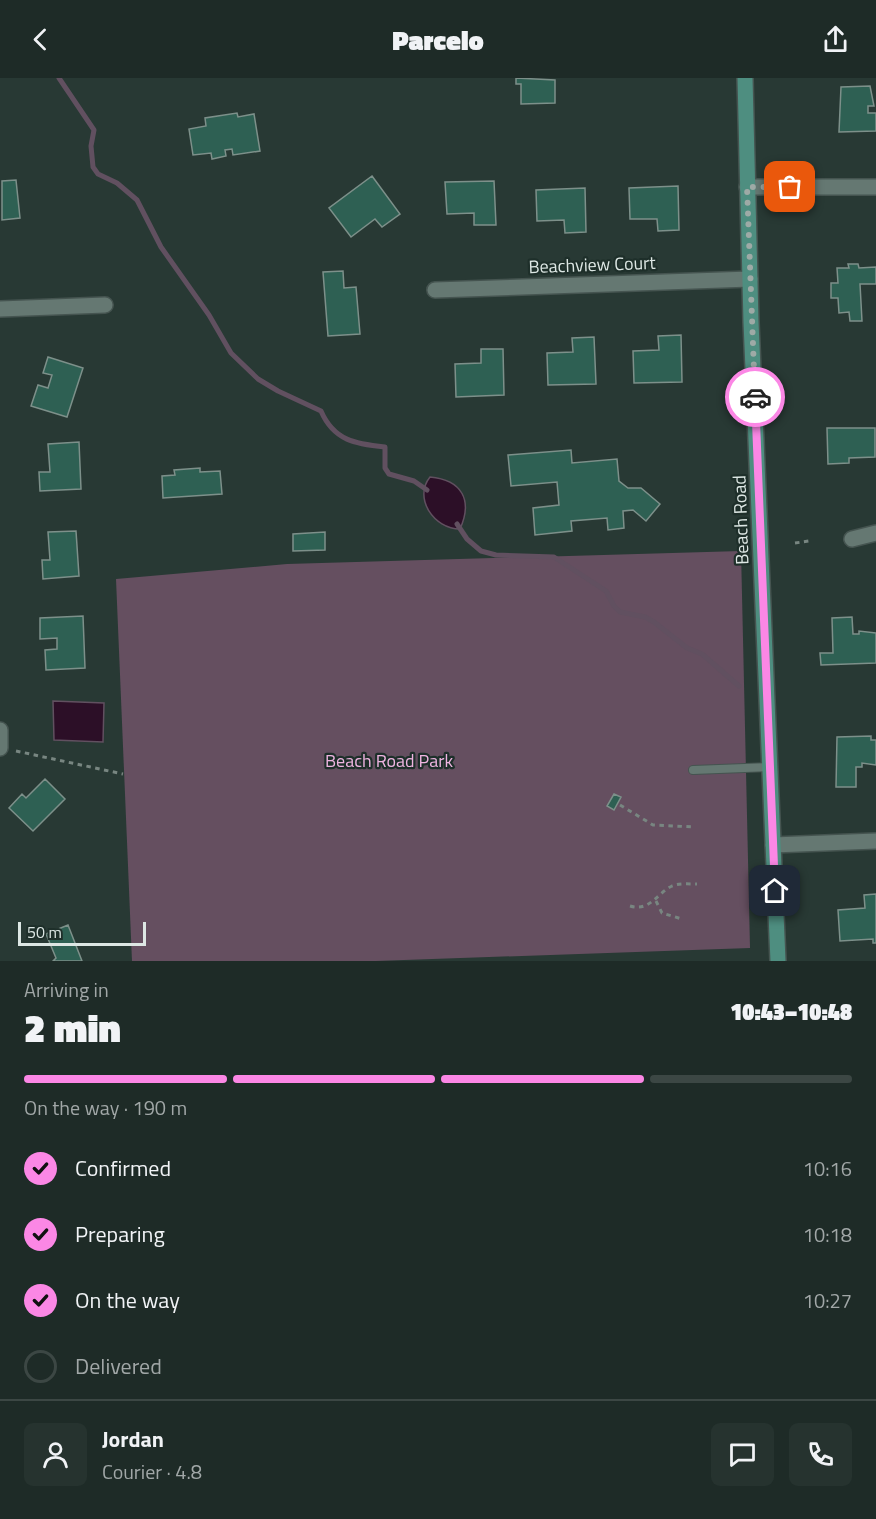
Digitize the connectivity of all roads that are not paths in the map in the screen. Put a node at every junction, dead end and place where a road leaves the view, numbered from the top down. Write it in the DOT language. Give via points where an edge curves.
graph roads {
  1 [pos="745,78"];
  2 [pos="747,187"];
  3 [pos="876,187"];
  4 [pos="750,279"];
  5 [pos="435,290"];
  6 [pos="105,305"];
  7 [pos="0,309"];
  8 [pos="876,533"];
  9 [pos="852,539"];
  10 [pos="0,730"];
  11 [pos="4,748"];
  12 [pos="771,767"];
  13 [pos="693,770"];
  14 [pos="876,841"];
  15 [pos="773,845"];
  16 [pos="778,961"];
  1 -- 2 [label="street, Beach Road"];
  2 -- 3 [label="street"];
  2 -- 4 [label="street, Beach Road"];
  4 -- 5 [label="street, Beachview Court"];
  4 -- 12 [label="street, Beach Road"];
  6 -- 7 [label="street"];
  8 -- 9 [label="street"];
  10 -- 11 [label="street"];
  12 -- 13 [label="lane"];
  12 -- 15 [label="street, Beach Road"];
  14 -- 15 [label="street"];
  15 -- 16 [label="street, Beach Road"];
}
